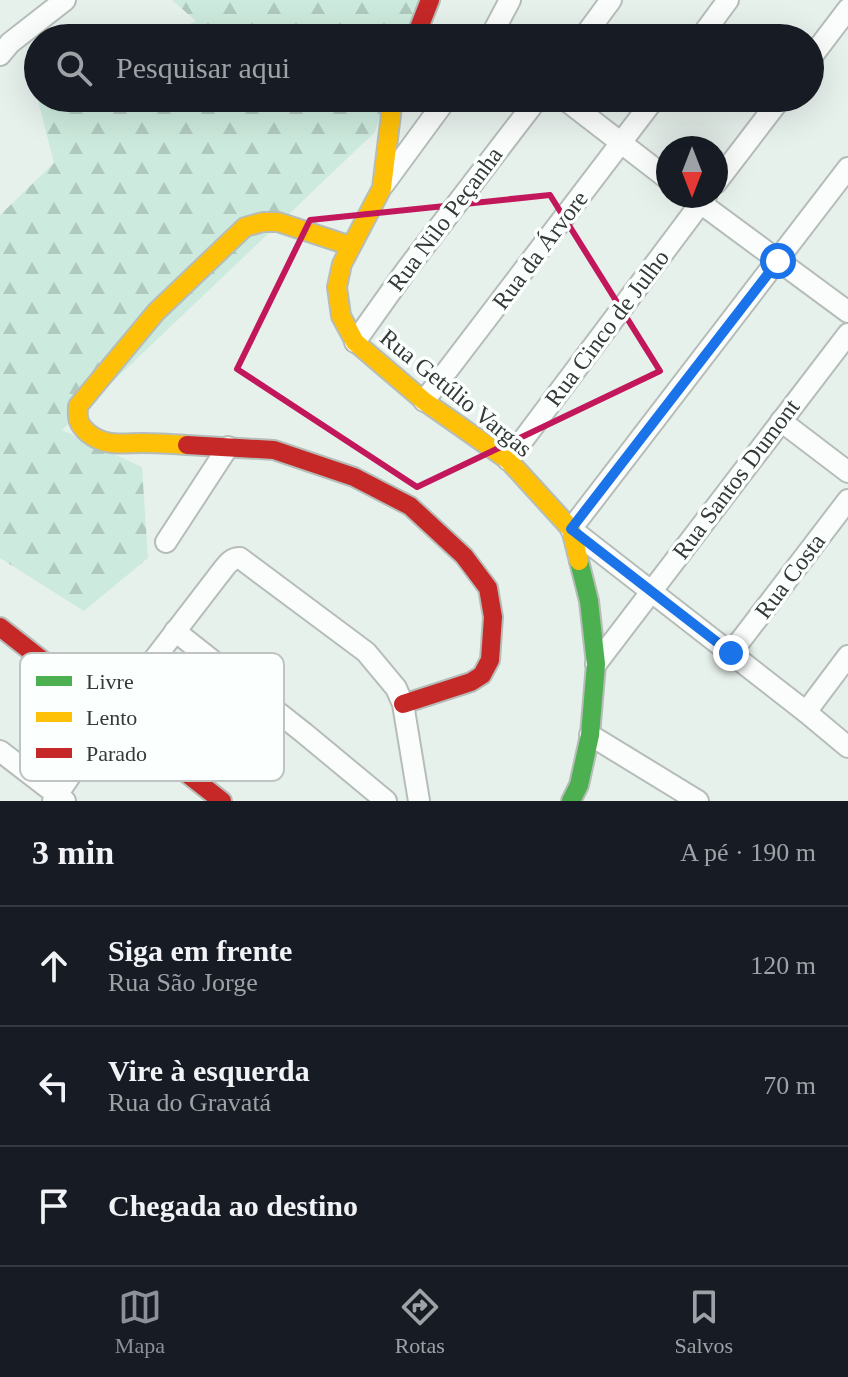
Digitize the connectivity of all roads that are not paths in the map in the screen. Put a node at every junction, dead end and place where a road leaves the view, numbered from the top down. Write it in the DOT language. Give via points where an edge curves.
graph roads {
  1 [pos="65,0"];
  2 [pos="430,0"];
  3 [pos="510,0"];
  4 [pos="611,0"];
  5 [pos="728,0"];
  6 [pos="848,9"];
  7 [pos="34,24"];
  8 [pos="421,24"];
  9 [pos="497,24"];
  10 [pos="593,24"];
  11 [pos="710,24"];
  12 [pos="24,32"];
  13 [pos="824,41"];
  14 [pos="0,55"];
  15 [pos="391,112"];
  16 [pos="437,112"];
  17 [pos="527,112"];
  18 [pos="581,112"];
  19 [pos="645,112"];
  20 [pos="770,112"];
  21 [pos="621,144"];
  22 [pos="728,167"];
  23 [pos="848,168"];
  24 [pos="656,170"];
  25 [pos="382,188"];
  26 [pos="692,208"];
  27 [pos="712,208"];
  28 [pos="351,246"];
  29 [pos="778,261"];
  30 [pos="848,312"];
  31 [pos="848,334"];
  32 [pos="355,342"];
  33 [pos="424,401"];
  34 [pos="781,421"];
  35 [pos="228,447"];
  36 [pos="508,460"];
  37 [pos="848,472"];
  38 [pos="848,500"];
  39 [pos="571,529"];
  40 [pos="166,542"];
  41 [pos="652,590"];
  42 [pos="0,627"];
  43 [pos="175,631"];
  44 [pos="33,653"];
  45 [pos="158,653"];
  46 [pos="203,653"];
  47 [pos="731,653"];
  48 [pos="848,656"];
  49 [pos="596,664"];
  50 [pos="403,704"];
  51 [pos="806,712"];
  52 [pos="284,717"];
  53 [pos="590,735"];
  54 [pos="848,747"];
  55 [pos="0,751"];
  56 [pos="20,768"];
  57 [pos="36,781"];
  58 [pos="69,781"];
  59 [pos="197,781"];
  60 [pos="58,799"];
  61 [pos="222,801"];
  62 [pos="386,801"];
  63 [pos="419,801"];
  64 [pos="571,801"];
  65 [pos="698,801"];
  1 -- 7 [label="street"];
  2 -- 8 [label="street"];
  3 -- 9 [label="street"];
  4 -- 10 [label="street"];
  5 -- 11 [label="street"];
  6 -- 13 [label="street"];
  12 -- 14 [label="street"];
  15 -- 25 [label="street"];
  16 -- 25 [label="street"];
  17 -- 32 [label="street, Rua Nilo Peçanha"];
  18 -- 21 [label="street"];
  19 -- 21 [label="street, Rua da Árvore"];
  20 -- 22 [label="street"];
  21 -- 24 [label="street"];
  21 -- 33 [label="street, Rua da Árvore"];
  23 -- 29 [label="street"];
  25 -- 28 [label="street, Rua Getúlio Vargas"];
  26 -- 36 [label="street, Rua Cinco de Julho"];
  27 -- 29 [label="street"];
  28 -- 32 [label="street, Rua Getúlio Vargas" via="337,287 341,316"];
  28 -- 35 [label="street" via="278,222 245,227 156,312 78,406 81,427 108,444"];
  29 -- 30 [label="street"];
  29 -- 39 [label="street"];
  31 -- 34 [label="street, Rua Santos Dumont"];
  32 -- 33 [label="street, Rua Getúlio Vargas"];
  33 -- 36 [label="street, Rua Getúlio Vargas"];
  34 -- 37 [label="street"];
  34 -- 41 [label="street, Rua Santos Dumont"];
  35 -- 40 [label="street"];
  35 -- 50 [label="street" via="274,450 354,477 410,506 464,556 488,588 493,617 490,660 482,675"];
  36 -- 39 [label="street, Rua Getúlio Vargas"];
  38 -- 47 [label="street, Rua Costa"];
  39 -- 41 [label="street"];
  39 -- 49 [label="street, Rua Getúlio Vargas" via="589,601"];
  41 -- 47 [label="street"];
  41 -- 49 [label="street, Rua Santos Dumont"];
  42 -- 44 [label="street"];
  43 -- 45 [label="street"];
  43 -- 46 [label="street"];
  43 -- 50 [label="street" via="231,560 240,558 366,652"];
  47 -- 51 [label="street"];
  48 -- 51 [label="street"];
  49 -- 53 [label="street, Rua Getúlio Vargas"];
  50 -- 63 [label="street"];
  51 -- 54 [label="street"];
  52 -- 62 [label="street"];
  53 -- 64 [label="street, Rua Getúlio Vargas"];
  53 -- 65 [label="street"];
  55 -- 56 [label="street"];
  57 -- 60 [label="street"];
  58 -- 60 [label="street"];
  59 -- 61 [label="street"];
}
